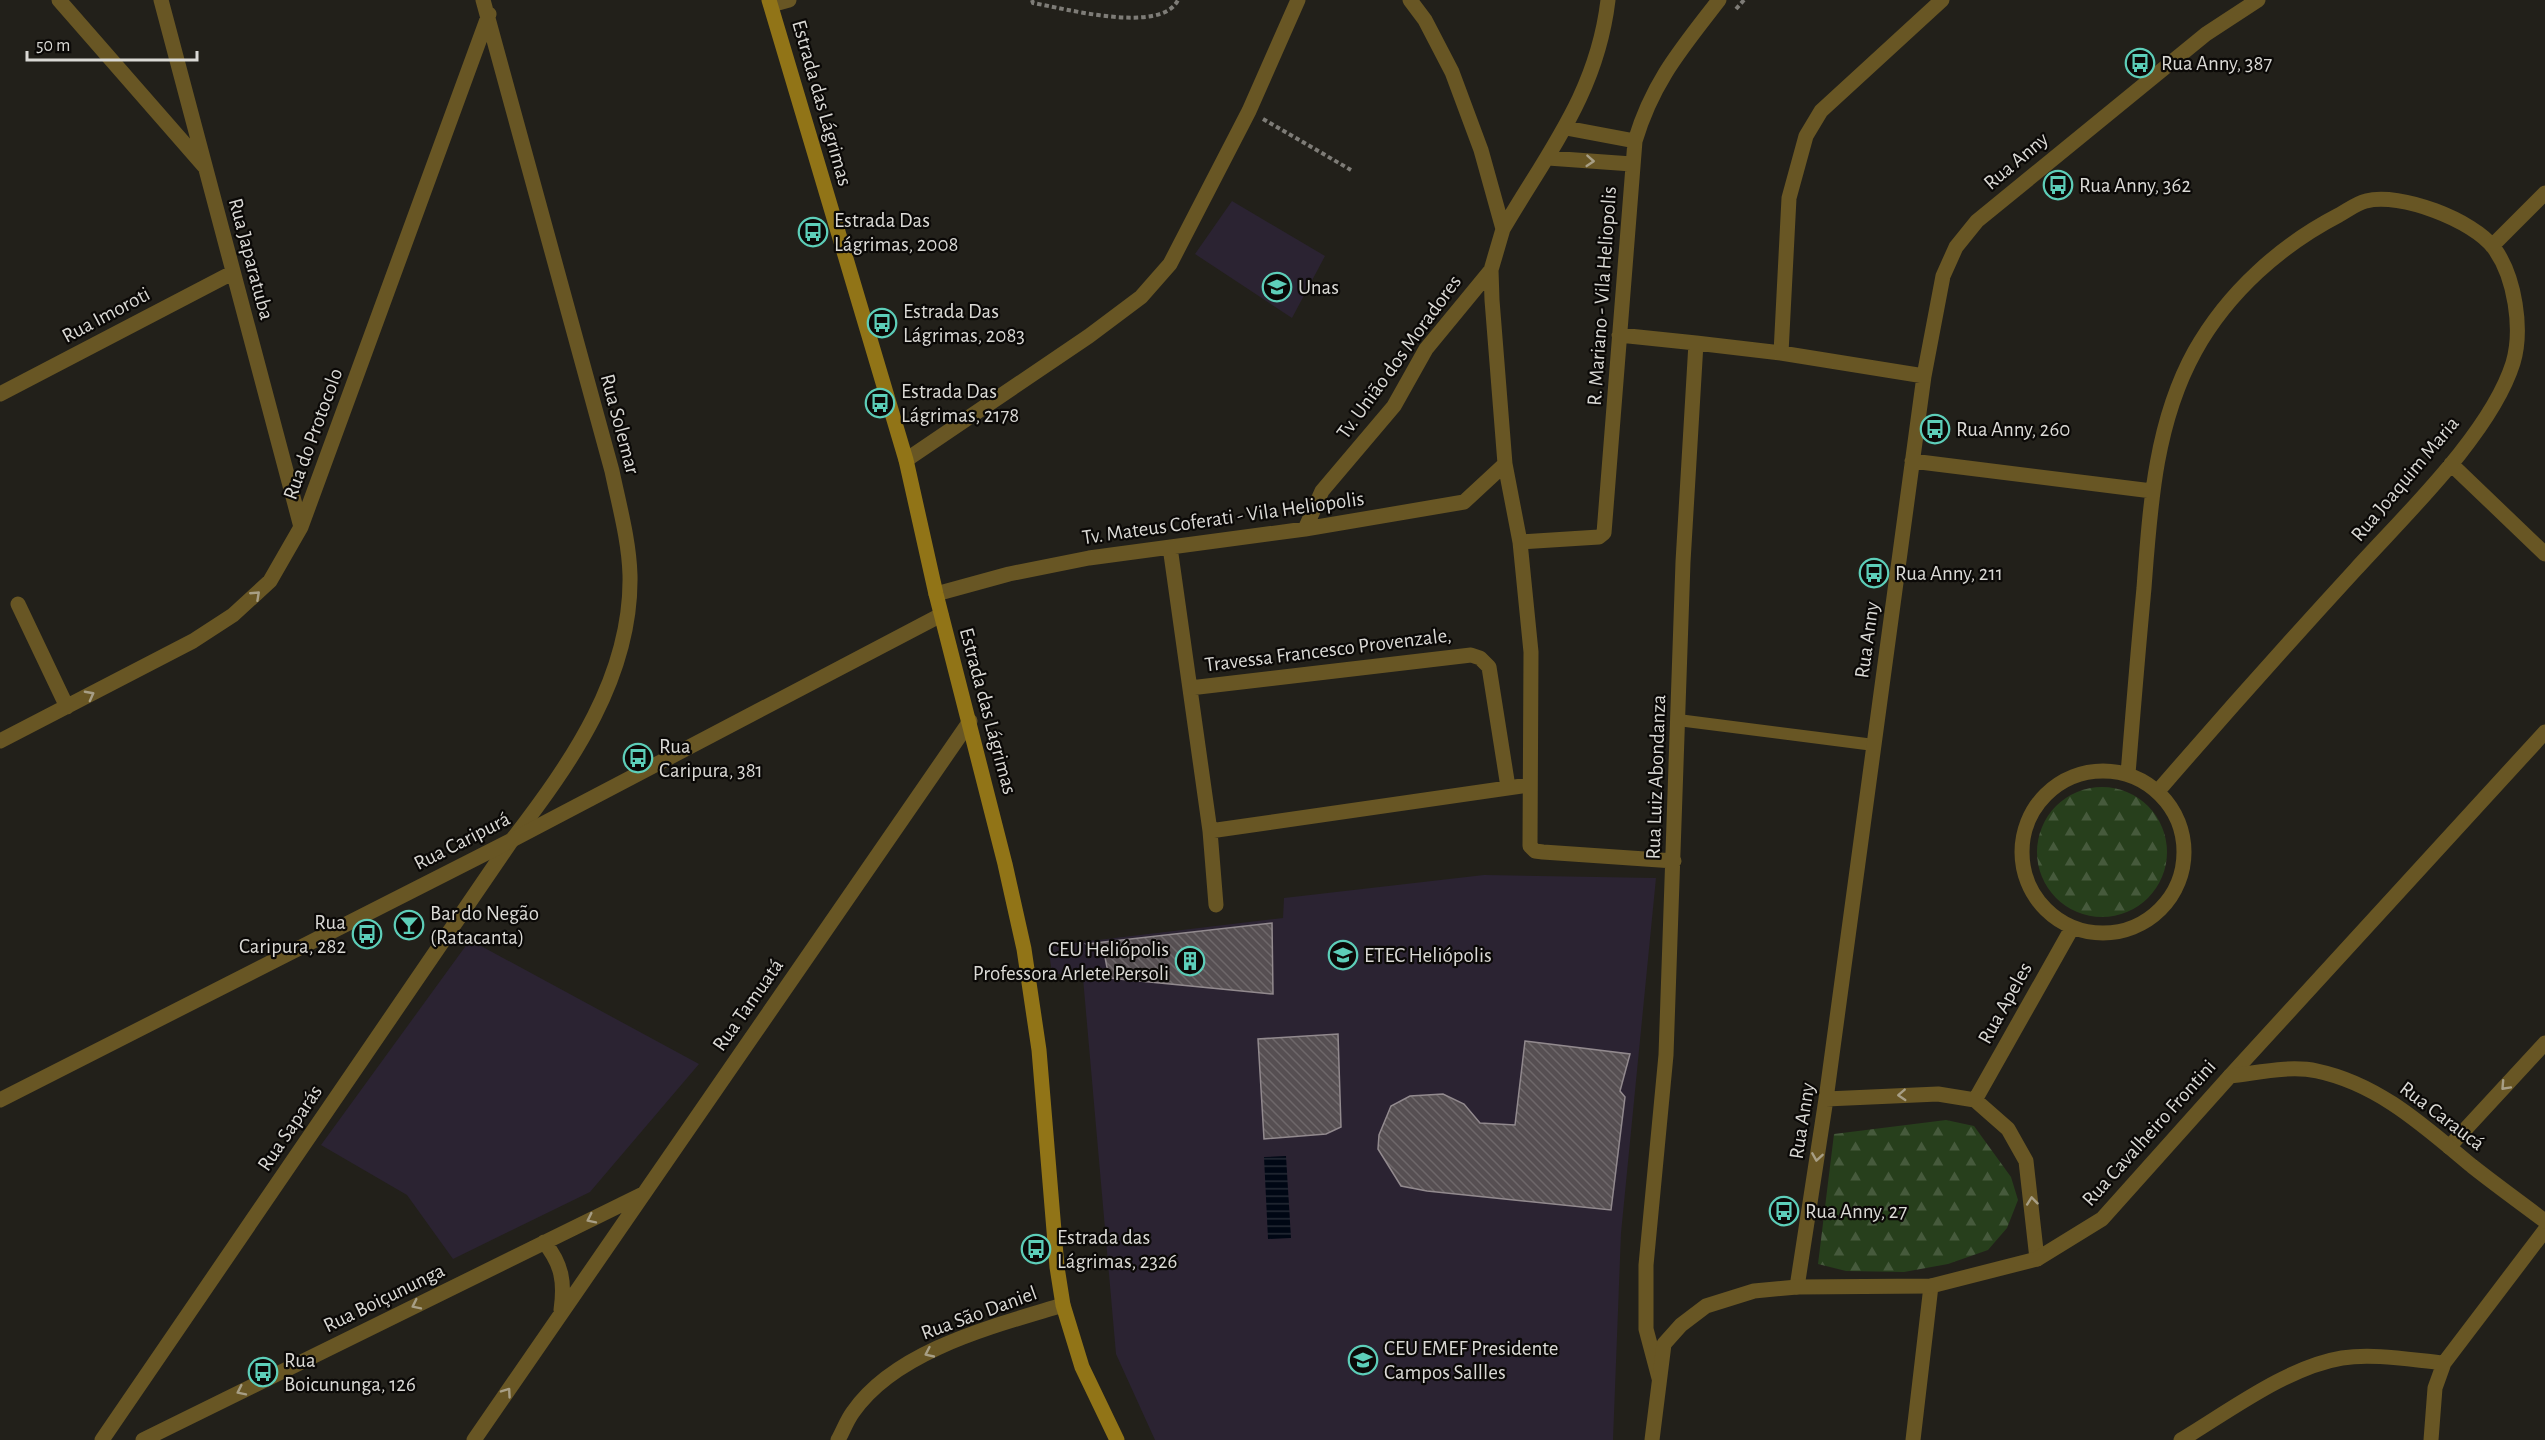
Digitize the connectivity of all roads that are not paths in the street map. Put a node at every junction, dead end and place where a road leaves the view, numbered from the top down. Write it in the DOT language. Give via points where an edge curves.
graph roads {
  1 [pos="59,0"];
  2 [pos="161,0"];
  3 [pos="483,0"];
  4 [pos="494,0"];
  5 [pos="789,0"];
  6 [pos="1298,0"];
  7 [pos="1410,0"];
  8 [pos="1608,0"];
  9 [pos="1719,0"];
  10 [pos="1942,0"];
  11 [pos="2258,0"];
  12 [pos="770,2"];
  13 [pos="488,17"];
  14 [pos="1566,128"];
  15 [pos="1635,141"];
  16 [pos="1548,158"];
  17 [pos="1632,164"];
  18 [pos="206,168"];
  19 [pos="2545,193"];
  20 [pos="1503,229"];
  21 [pos="2492,246"];
  22 [pos="1491,270"];
  23 [pos="232,273"];
  24 [pos="1619,335"];
  25 [pos="1696,343"];
  26 [pos="1781,353"];
  27 [pos="1924,376"];
  28 [pos="0,394"];
  29 [pos="906,460"];
  30 [pos="1912,461"];
  31 [pos="1505,464"];
  32 [pos="2451,464"];
  33 [pos="2152,490"];
  34 [pos="301,527"];
  35 [pos="1305,529"];
  36 [pos="1520,542"];
  37 [pos="1170,547"];
  38 [pos="2545,554"];
  39 [pos="936,594"];
  40 [pos="18,604"];
  41 [pos="941,615"];
  42 [pos="1190,688"];
  43 [pos="67,707"];
  44 [pos="1678,720"];
  45 [pos="970,721"];
  46 [pos="2545,732"];
  47 [pos="0,741"];
  48 [pos="1874,744"];
  49 [pos="2128,774"];
  50 [pos="1529,785"];
  51 [pos="1508,787"];
  52 [pos="2158,792"];
  53 [pos="1210,831"];
  54 [pos="512,840"];
  55 [pos="1674,861"];
  56 [pos="1216,905"];
  57 [pos="2072,927"];
  58 [pos="2545,1044"];
  59 [pos="2230,1076"];
  60 [pos="1826,1099"];
  61 [pos="0,1100"];
  62 [pos="1975,1100"];
  63 [pos="2449,1147"];
  64 [pos="644,1193"];
  65 [pos="2545,1221"];
  66 [pos="2545,1230"];
  67 [pos="544,1242"];
  68 [pos="2037,1259"];
  69 [pos="1931,1286"];
  70 [pos="1797,1287"];
  71 [pos="1063,1305"];
  72 [pos="561,1313"];
  73 [pos="2444,1363"];
  74 [pos="1659,1378"];
  75 [pos="102,1440"];
  76 [pos="143,1440"];
  77 [pos="474,1440"];
  78 [pos="838,1440"];
  79 [pos="1117,1440"];
  80 [pos="1652,1440"];
  81 [pos="1913,1440"];
  82 [pos="2181,1440"];
  83 [pos="2431,1440"];
  1 -- 18 [label="street"];
  2 -- 18 [label="street, Rua Japaratuba"];
  3 -- 13 [label="street, Rua Solemar"];
  4 -- 13 [label="street, Rua do Protocolo"];
  5 -- 12 [label="street"];
  6 -- 29 [label="street" via="1249,111 1170,264 1141,297 1023,383"];
  7 -- 20 [label="street" via="1452,72 1481,150"];
  8 -- 14 [label="street" via="1601,42"];
  9 -- 15 [label="street, R. Mariano - Vila Heliopolis" via="1669,66 1645,106"];
  10 -- 26 [label="street" via="1821,111 1806,136 1789,198"];
  11 -- 27 [label="street, Rua Anny" via="2206,34 1977,221 1956,247 1943,276"];
  12 -- 29 [label="main road, Estrada das Lágrimas"];
  13 -- 34 [label="street, Rua do Protocolo"];
  13 -- 54 [label="street, Rua Solemar" via="612,471 630,573 628,621 616,664 589,727 559,779"];
  14 -- 15 [label="street"];
  14 -- 16 [label="street"];
  15 -- 17 [label="street, R. Mariano - Vila Heliopolis"];
  16 -- 17 [label="street, one-way"];
  16 -- 20 [label="street"];
  17 -- 24 [label="street, R. Mariano - Vila Heliopolis"];
  18 -- 23 [label="street, Rua Japaratuba"];
  19 -- 21 [label="street"];
  20 -- 22 [label="street"];
  21 -- 32 [label="street, Rua Joaquim Maria" via="2512,296 2517,335 2513,361 2500,394"];
  21 -- 33 [label="street, Rua Joaquim Maria" via="2452,218 2392,199 2365,201 2321,224 2260,269 2228,304 2196,349 2175,393"];
  22 -- 31 [label="street"];
  22 -- 35 [label="street, Tv. União dos Moradores" via="1426,349 1394,406 1322,490"];
  23 -- 28 [label="street, Rua Imoroti"];
  23 -- 34 [label="street, Rua Japaratuba"];
  24 -- 25 [label="street"];
  24 -- 36 [label="street, R. Mariano - Vila Heliopolis" via="1604,533 1599,537"];
  25 -- 26 [label="street"];
  25 -- 44 [label="street, Rua Luiz Abondanza"];
  26 -- 27 [label="street"];
  27 -- 30 [label="street, Rua Anny"];
  29 -- 39 [label="main road, Estrada das Lágrimas"];
  30 -- 33 [label="street"];
  30 -- 48 [label="street, Rua Anny"];
  31 -- 35 [label="street, Tv. Mateus Coferati - Vila Heliopolis" via="1464,502"];
  31 -- 36 [label="street"];
  32 -- 38 [label="street"];
  32 -- 52 [label="street, Rua Joaquim Maria"];
  33 -- 49 [label="street, Rua Joaquim Maria"];
  43 -- 34 [label="street, Rua do Protocolo, one-way" via="193,641 233,615 270,581"];
  35 -- 37 [label="street, Tv. Mateus Coferati - Vila Heliopolis"];
  36 -- 50 [label="street" via="1531,652 1533,725"];
  37 -- 39 [label="street, Tv. Mateus Coferati - Vila Heliopolis" via="1009,574"];
  37 -- 42 [label="street"];
  39 -- 41 [label="main road, Estrada das Lágrimas"];
  40 -- 43 [label="street"];
  41 -- 45 [label="main road, Estrada das Lágrimas"];
  41 -- 54 [label="street, Rua Caripurá"];
  42 -- 51 [label="street, Travessa Francesco Provenzale," via="1471,655 1489,667"];
  42 -- 53 [label="street"];
  43 -- 47 [label="street, Rua do Protocolo"];
  44 -- 48 [label="lane"];
  44 -- 55 [label="street, Rua Luiz Abondanza"];
  45 -- 64 [label="street, Rua Tamuatá"];
  45 -- 71 [label="main road, Estrada das Lágrimas" via="1005,864 1040,1050"];
  46 -- 59 [label="street, Rua Cavalheiro Frontini"];
  48 -- 60 [label="street, Rua Anny"];
  49 -- 52 [label="street"];
  49 -- 57 [label="street" via="2100,770 2073,776 2049,790 2031,811 2022,837 2022,865 2031,891 2048,912"];
  50 -- 51 [label="street"];
  50 -- 55 [label="street" via="1530,846 1535,851"];
  51 -- 53 [label="street"];
  52 -- 57 [label="street" via="2177,819 2185,860 2178,884 2165,906 2145,922 2122,931 2096,933"];
  53 -- 56 [label="street"];
  54 -- 61 [label="street, Rua Caripurá"];
  54 -- 75 [label="street, Rua Saparás"];
  55 -- 74 [label="street, Rua Luiz Abondanza" via="1666,1055 1645,1276 1646,1329"];
  57 -- 62 [label="street, Rua Apeles"];
  58 -- 63 [label="street, one-way"];
  59 -- 63 [label="street, Rua Caraucá" via="2315,1070 2346,1078 2412,1116"];
  59 -- 68 [label="street, Rua Cavalheiro Frontini" via="2102,1219"];
  62 -- 60 [label="street, one-way" via="1938,1094"];
  60 -- 70 [label="street, Rua Anny, one-way"];
  68 -- 62 [label="street, one-way" via="2026,1161 2008,1129"];
  63 -- 65 [label="street, Rua Caraucá"];
  64 -- 67 [label="street, Rua Boiçununga, one-way"];
  64 -- 72 [label="street, Rua Tamuatá"];
  66 -- 73 [label="street"];
  67 -- 72 [label="street, Rua Tamuatá" via="562,1270"];
  67 -- 76 [label="street, Rua Boiçununga, one-way"];
  68 -- 69 [label="street, Rua Cavalheiro Frontini"];
  69 -- 70 [label="street, Rua Cavalheiro Frontini"];
  69 -- 81 [label="street"];
  70 -- 74 [label="street, Rua Cavalheiro Frontini" via="1754,1291 1706,1305 1664,1344"];
  71 -- 78 [label="street, Rua São Daniel, one-way" via="986,1328 924,1354 885,1379 853,1411"];
  71 -- 79 [label="main road, Estrada das Lágrimas" via="1082,1367"];
  77 -- 72 [label="street, Rua Tamuatá, one-way"];
  73 -- 82 [label="street" via="2343,1358 2314,1366 2285,1378"];
  73 -- 83 [label="street" via="2435,1388"];
  74 -- 80 [label="street, Rua Luiz Abondanza"];
}
